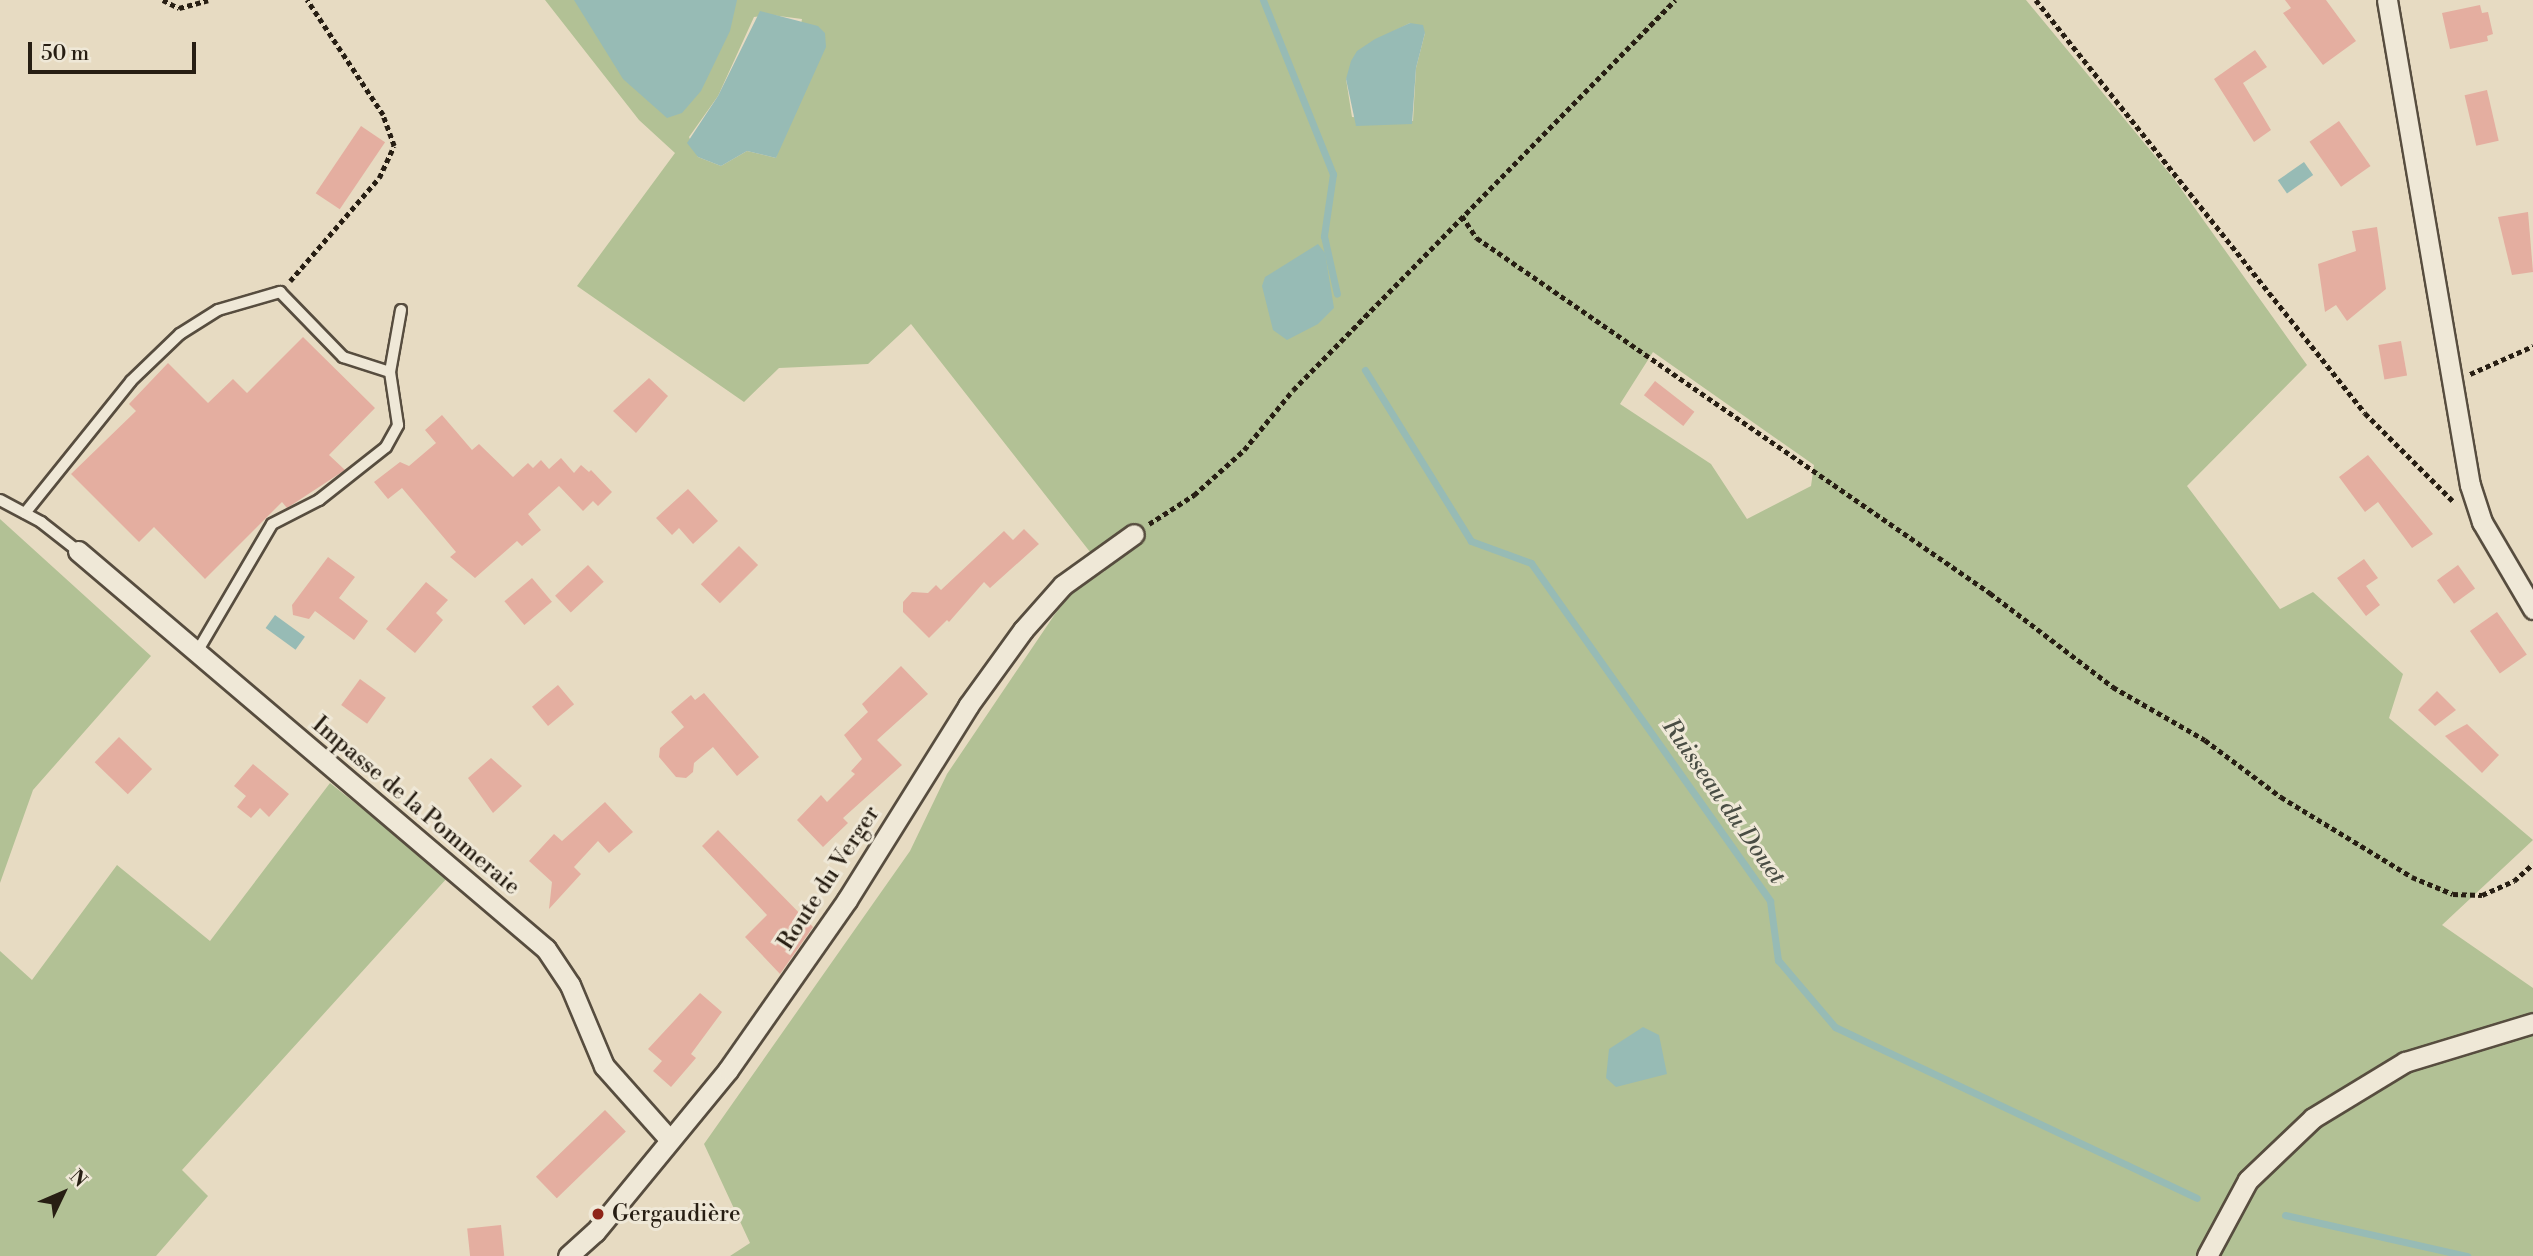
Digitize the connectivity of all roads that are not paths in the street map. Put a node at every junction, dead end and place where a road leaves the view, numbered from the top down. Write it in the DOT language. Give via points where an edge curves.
graph roads {
  1 [pos="2387,0"];
  2 [pos="401,310"];
  3 [pos="390,372"];
  4 [pos="0,500"];
  5 [pos="25,513"];
  6 [pos="1134,534"];
  7 [pos="78,551"];
  8 [pos="2533,609"];
  9 [pos="197,652"];
  10 [pos="2533,1023"];
  11 [pos="670,1140"];
  12 [pos="568,1256"];
  13 [pos="2207,1256"];
  1 -- 8 [label="street" via="2470,485 2482,522"];
  2 -- 3 [label="lane"];
  3 -- 5 [label="lane" via="343,357 280,292 218,310 180,334 131,381"];
  3 -- 9 [label="lane" via="398,425 386,447 319,500 272,524"];
  4 -- 5 [label="lane"];
  5 -- 7 [label="lane"];
  6 -- 11 [label="street, Route du Verger" via="1063,585 1023,630 968,706 848,900 728,1070"];
  7 -- 9 [label="street, Impasse de la Pommeraie"];
  9 -- 11 [label="street, Impasse de la Pommeraie" via="546,949 570,985 604,1066"];
  10 -- 13 [label="street" via="2404,1062 2313,1118 2248,1180"];
  11 -- 12 [label="street, Route du Verger" via="595,1232"];
}
